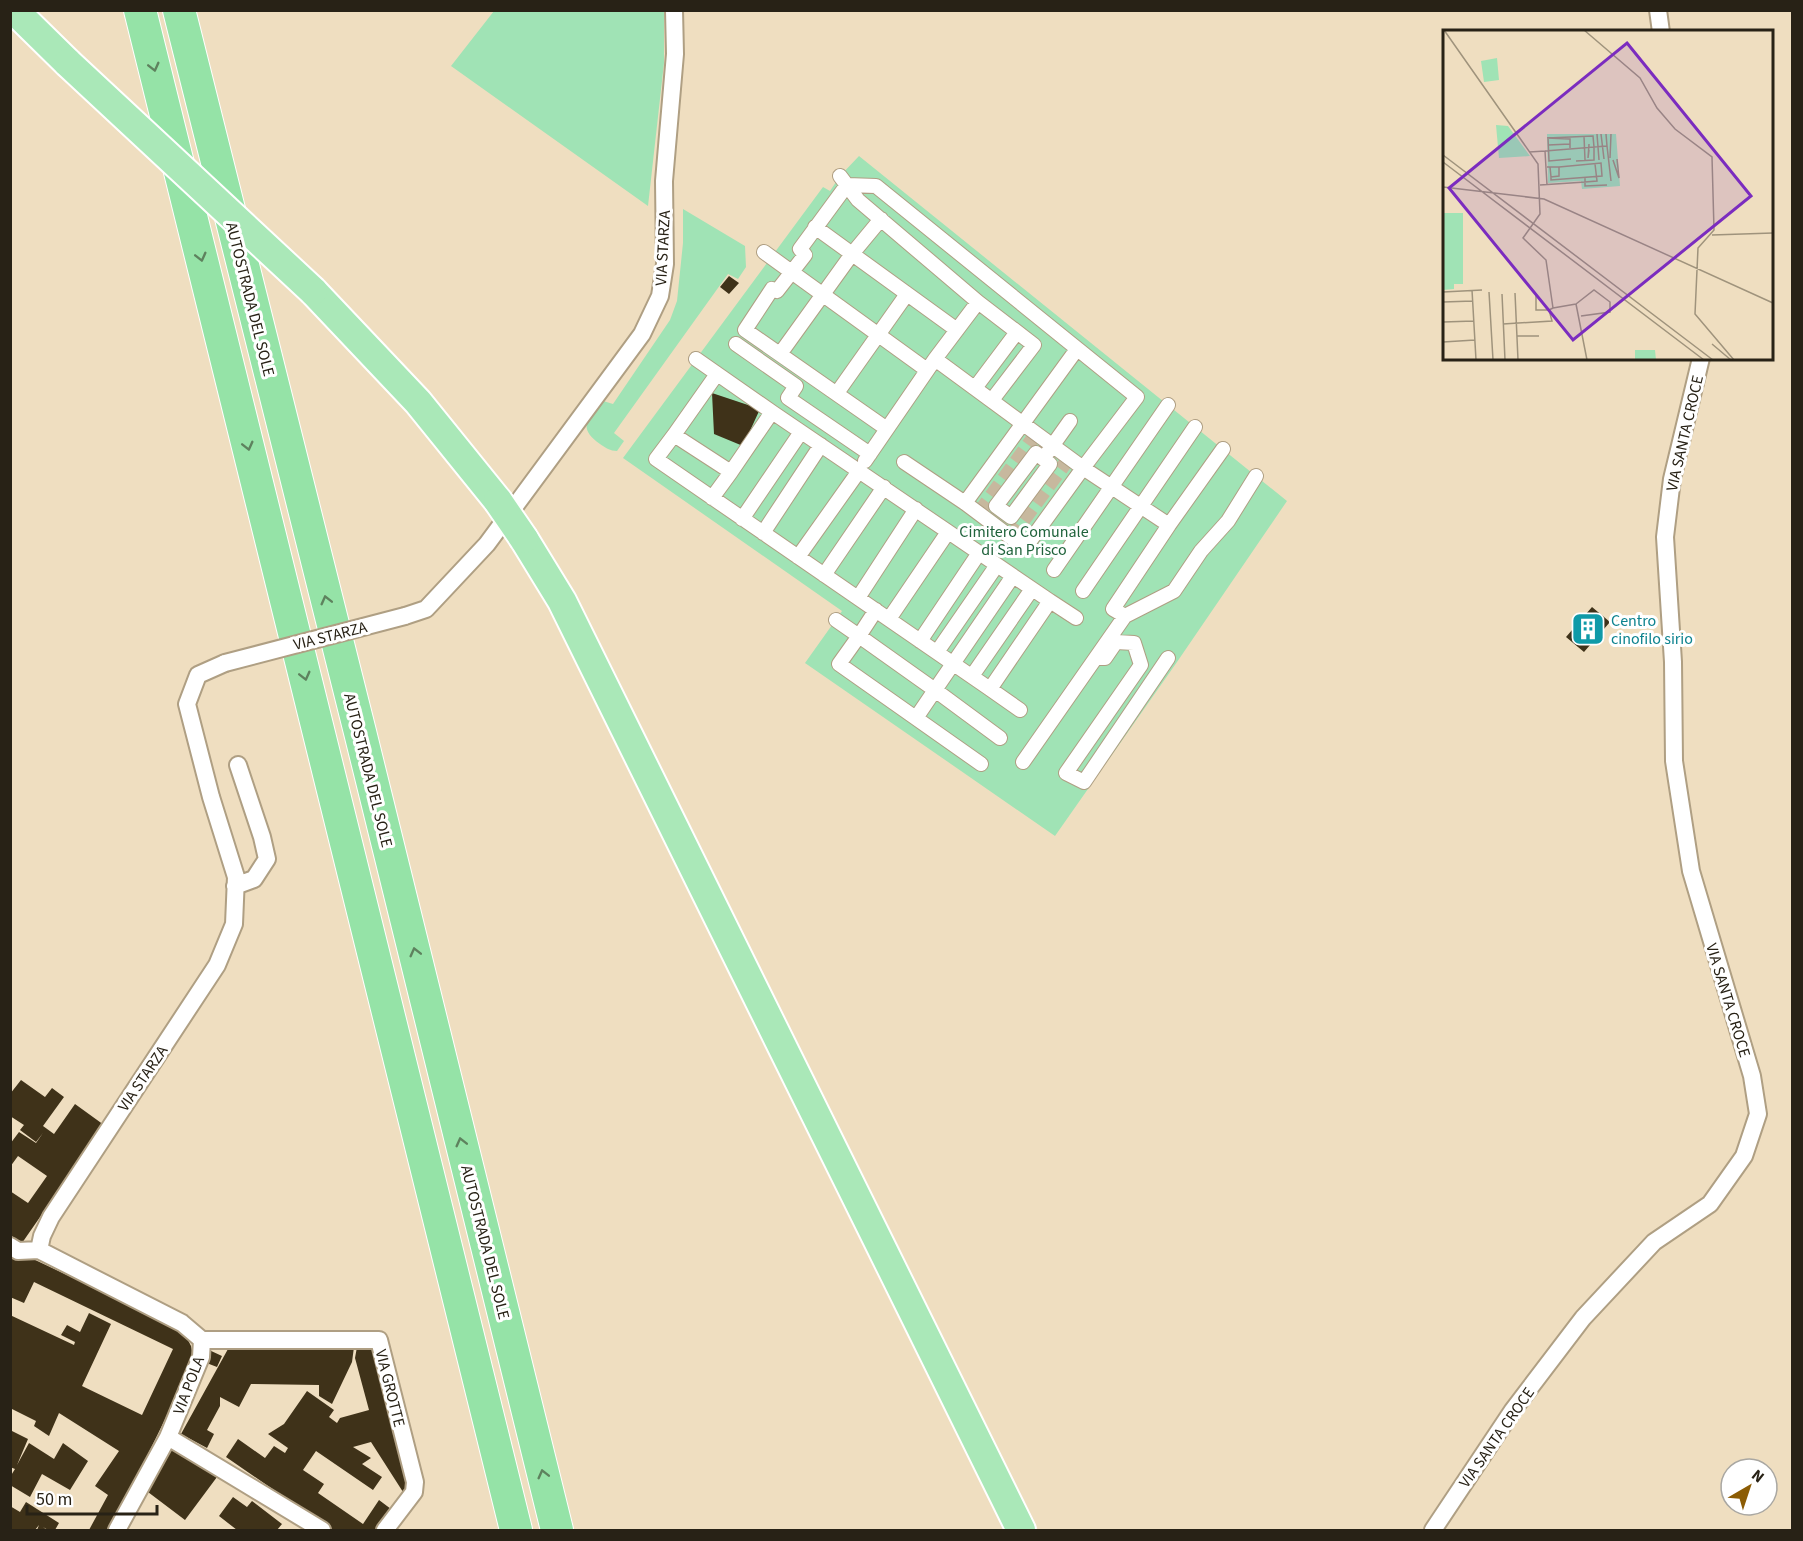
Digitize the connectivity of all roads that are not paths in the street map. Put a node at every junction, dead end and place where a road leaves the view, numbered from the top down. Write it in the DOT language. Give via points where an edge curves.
graph roads {
  1 [pos="14,10"];
  2 [pos="140,10"];
  3 [pos="179,10"];
  4 [pos="674,10"];
  5 [pos="1658,10"];
  6 [pos="1661,30"];
  7 [pos="843,180"];
  8 [pos="880,219"];
  9 [pos="815,227"];
  10 [pos="764,252"];
  11 [pos="852,254"];
  12 [pos="792,272"];
  13 [pos="907,294"];
  14 [pos="823,295"];
  15 [pos="978,302"];
  16 [pos="957,330"];
  17 [pos="1017,332"];
  18 [pos="878,335"];
  19 [pos="736,344"];
  20 [pos="1077,349"];
  21 [pos="780,354"];
  22 [pos="696,359"];
  23 [pos="1701,360"];
  24 [pos="931,364"];
  25 [pos="717,374"];
  26 [pos="975,388"];
  27 [pos="837,393"];
  28 [pos="992,400"];
  29 [pos="1168,405"];
  30 [pos="772,412"];
  31 [pos="1070,422"];
  32 [pos="1023,424"];
  33 [pos="1195,427"];
  34 [pos="887,429"];
  35 [pos="801,432"];
  36 [pos="674,435"];
  37 [pos="822,445"];
  38 [pos="1053,446"];
  39 [pos="1222,449"];
  40 [pos="865,462"];
  41 [pos="904,462"];
  42 [pos="1083,468"];
  43 [pos="730,472"];
  44 [pos="1256,476"];
  45 [pos="1111,487"];
  46 [pos="884,488"];
  47 [pos="712,498"];
  48 [pos="965,503"];
  49 [pos="1141,506"];
  50 [pos="916,509"];
  51 [pos="742,519"];
  52 [pos="994,525"];
  53 [pos="1169,525"];
  54 [pos="763,532"];
  55 [pos="948,532"];
  56 [pos="980,553"];
  57 [pos="798,557"];
  58 [pos="997,565"];
  59 [pos="1054,570"];
  60 [pos="824,575"];
  61 [pos="1013,576"];
  62 [pos="1032,589"];
  63 [pos="1083,591"];
  64 [pos="858,597"];
  65 [pos="1050,601"];
  66 [pos="876,610"];
  67 [pos="1125,616"];
  68 [pos="1076,618"];
  69 [pos="889,619"];
  70 [pos="836,620"];
  71 [pos="859,636"];
  72 [pos="920,640"];
  73 [pos="937,652"];
  74 [pos="1096,658"];
  75 [pos="1168,658"];
  76 [pos="953,663"];
  77 [pos="972,676"];
  78 [pos="990,689"];
  79 [pos="935,690"];
  80 [pos="1020,710"];
  81 [pos="916,718"];
  82 [pos="1000,738"];
  83 [pos="1023,762"];
  84 [pos="981,764"];
  85 [pos="238,765"];
  86 [pos="235,886"];
  87 [pos="10,1246"];
  88 [pos="39,1250"];
  89 [pos="202,1340"];
  90 [pos="168,1437"];
  91 [pos="117,1530"];
  92 [pos="322,1530"];
  93 [pos="385,1530"];
  94 [pos="516,1530"];
  95 [pos="556,1530"];
  96 [pos="1021,1530"];
  97 [pos="1433,1530"];
  1 -- 96 [label="highway, bridge" via="312,291 418,402 524,539 562,601"];
  2 -- 94 [label="highway, one-way"];
  95 -- 3 [label="highway, AUTOSTRADA DEL SOLE, one-way"];
  4 -- 86 [label="street, VIA STARZA, bridge" via="675,54 664,181 665,264 660,296 642,334 487,544 426,609 225,663 198,675 187,704 236,877"];
  5 -- 6 [label="street"];
  7 -- 8 [label="street"];
  7 -- 9 [label="street"];
  7 -- 20 [label="street" via="876,186"];
  8 -- 11 [label="street"];
  8 -- 15 [label="street"];
  9 -- 11 [label="street"];
  9 -- 12 [label="street" via="800,249 805,255"];
  10 -- 12 [label="street"];
  11 -- 13 [label="street"];
  11 -- 14 [label="street"];
  12 -- 14 [label="street"];
  12 -- 21 [label="street" via="777,291 772,289 745,330"];
  13 -- 16 [label="street"];
  13 -- 18 [label="street"];
  14 -- 18 [label="street"];
  14 -- 21 [label="street"];
  15 -- 16 [label="street"];
  15 -- 17 [label="street"];
  16 -- 24 [label="street"];
  17 -- 26 [label="street"];
  17 -- 28 [label="street" via="1034,345"];
  18 -- 24 [label="street"];
  18 -- 27 [label="street"];
  19 -- 40 [label="street" via="796,386 788,398"];
  20 -- 32 [label="street"];
  20 -- 42 [label="street" via="1137,397"];
  21 -- 27 [label="street"];
  22 -- 25 [label="street"];
  23 -- 97 [label="street, VIA SANTA CROCE" via="1672,479 1665,537 1674,761 1691,871 1752,1076 1758,1114 1744,1156 1710,1204 1654,1242 1582,1318 1513,1410"];
  24 -- 26 [label="street"];
  24 -- 34 [label="street"];
  25 -- 30 [label="street"];
  25 -- 36 [label="street"];
  26 -- 28 [label="street"];
  27 -- 34 [label="street"];
  28 -- 32 [label="street"];
  29 -- 45 [label="street"];
  30 -- 35 [label="street"];
  30 -- 43 [label="street"];
  31 -- 38 [label="street"];
  32 -- 38 [label="street"];
  32 -- 48 [label="street"];
  33 -- 49 [label="street"];
  34 -- 40 [label="street"];
  35 -- 37 [label="street"];
  35 -- 51 [label="street"];
  36 -- 43 [label="street"];
  36 -- 47 [label="street" via="656,459"];
  37 -- 40 [label="street"];
  37 -- 54 [label="street"];
  38 -- 42 [label="street"];
  38 -- 52 [label="street" via="1043,459 1050,464 1011,517 1004,512"];
  39 -- 53 [label="street"];
  40 -- 46 [label="street"];
  40 -- 57 [label="street"];
  41 -- 48 [label="street"];
  42 -- 45 [label="street"];
  42 -- 52 [label="street" via="1025,553"];
  43 -- 47 [label="street"];
  44 -- 67 [label="street" via="1228,521 1201,551 1174,591 1156,605"];
  45 -- 49 [label="street"];
  45 -- 59 [label="street"];
  46 -- 50 [label="street"];
  46 -- 60 [label="street"];
  47 -- 51 [label="street"];
  48 -- 52 [label="street"];
  49 -- 53 [label="street"];
  49 -- 63 [label="street"];
  50 -- 55 [label="street"];
  50 -- 64 [label="street"];
  51 -- 54 [label="street"];
  53 -- 67 [label="street" via="1113,609"];
  54 -- 57 [label="street"];
  55 -- 56 [label="street"];
  55 -- 69 [label="street"];
  56 -- 58 [label="street"];
  56 -- 72 [label="street"];
  57 -- 60 [label="street"];
  58 -- 61 [label="street"];
  58 -- 73 [label="street"];
  60 -- 64 [label="street"];
  61 -- 62 [label="street"];
  61 -- 76 [label="street"];
  62 -- 65 [label="street"];
  62 -- 77 [label="street"];
  64 -- 66 [label="street"];
  65 -- 68 [label="street"];
  65 -- 78 [label="street"];
  66 -- 69 [label="street"];
  66 -- 71 [label="street"];
  67 -- 74 [label="street"];
  69 -- 72 [label="street"];
  70 -- 71 [label="street"];
  71 -- 79 [label="street"];
  71 -- 81 [label="street" via="839,664"];
  72 -- 73 [label="street"];
  73 -- 76 [label="street"];
  74 -- 75 [label="street" via="1105,658 1116,642 1134,643 1141,665 1066,772 1084,782"];
  74 -- 83 [label="street"];
  76 -- 77 [label="street"];
  76 -- 79 [label="street"];
  77 -- 78 [label="street"];
  78 -- 80 [label="street"];
  79 -- 81 [label="street"];
  79 -- 82 [label="street"];
  81 -- 84 [label="street"];
  85 -- 86 [label="street" via="267,859 254,879"];
  86 -- 88 [label="street, VIA STARZA" via="234,924 217,965 51,1217"];
  87 -- 88 [label="street, VIA POLA" via="18,1251"];
  88 -- 89 [label="street, VIA POLA" via="182,1323"];
  89 -- 90 [label="street, VIA POLA" via="201,1357"];
  89 -- 93 [label="street, VIA GROTTE" via="379,1340 415,1482 414,1492"];
  90 -- 91 [label="street, VIA POLA"];
  90 -- 92 [label="street"];
}
